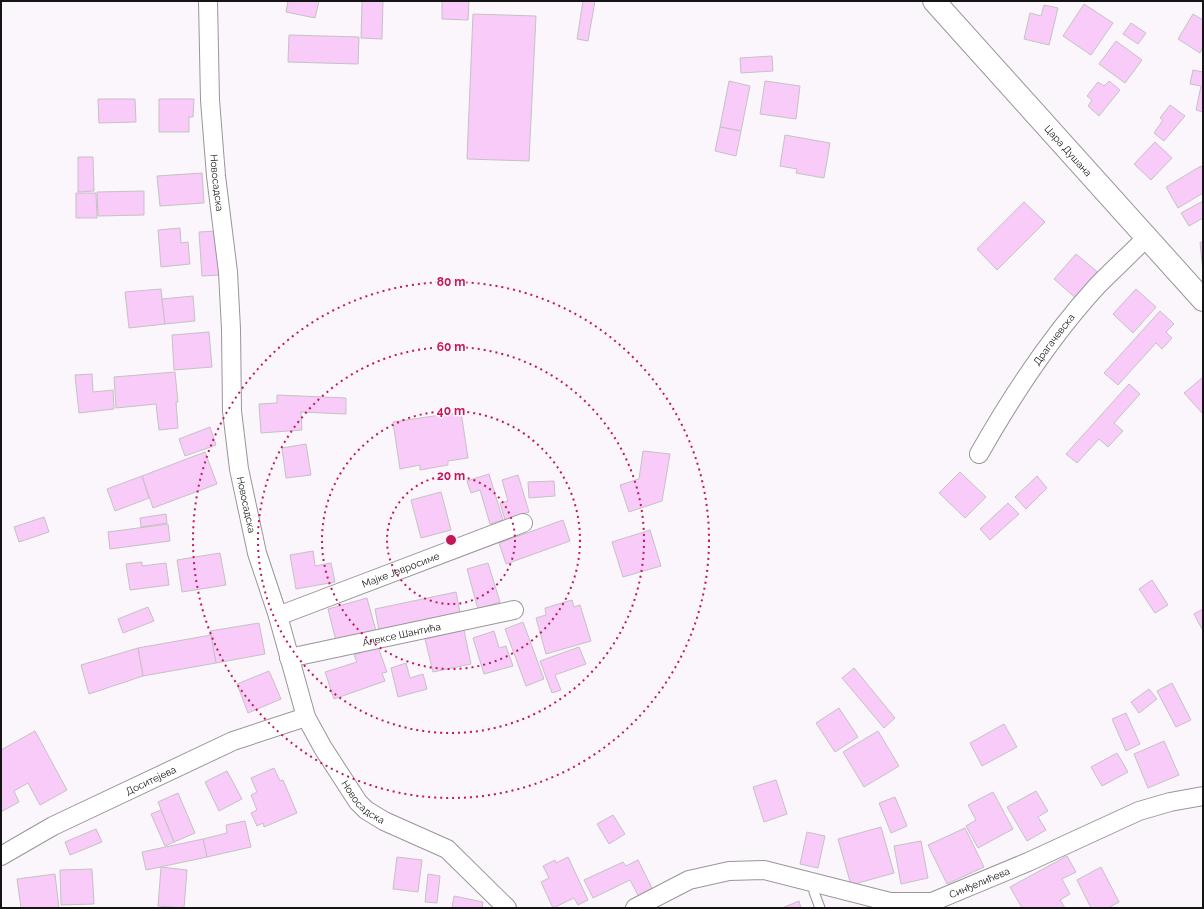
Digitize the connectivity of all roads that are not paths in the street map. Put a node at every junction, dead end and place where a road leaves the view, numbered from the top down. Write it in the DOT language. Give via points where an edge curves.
graph roads {
  1 [pos="208,1"];
  2 [pos="934,1"];
  3 [pos="1146,238"];
  4 [pos="1203,300"];
  5 [pos="980,454"];
  6 [pos="523,523"];
  7 [pos="514,610"];
  8 [pos="278,616"];
  9 [pos="289,658"];
  10 [pos="306,717"];
  11 [pos="1203,796"];
  12 [pos="1,856"];
  13 [pos="814,882"];
  14 [pos="507,908"];
  15 [pos="635,908"];
  16 [pos="820,908"];
  1 -- 8 [label="street, Новосадска" via="210,100 228,272 232,411 239,469 257,553"];
  2 -- 3 [label="main road, Цара Душана"];
  3 -- 4 [label="main road, Цара Душана"];
  3 -- 5 [label="street, Драгачевска" via="1098,285 1064,326 1017,391"];
  6 -- 8 [label="street, Мајке Јевросиме"];
  7 -- 9 [label="street, Алексе Шантића"];
  8 -- 9 [label="street, Новосадска"];
  9 -- 10 [label="street, Новосадска"];
  10 -- 12 [label="street, Доситејева" via="233,741 53,826"];
  10 -- 14 [label="street, Новосадска" via="323,748 358,802 366,810 384,821 447,848"];
  11 -- 13 [label="street, Синђелићева" via="1139,811 1028,862 932,902 890,902"];
  13 -- 15 [label="street, Синђелићева" via="764,870 729,871 689,880"];
  13 -- 16 [label="lane" via="814,892"];
}
